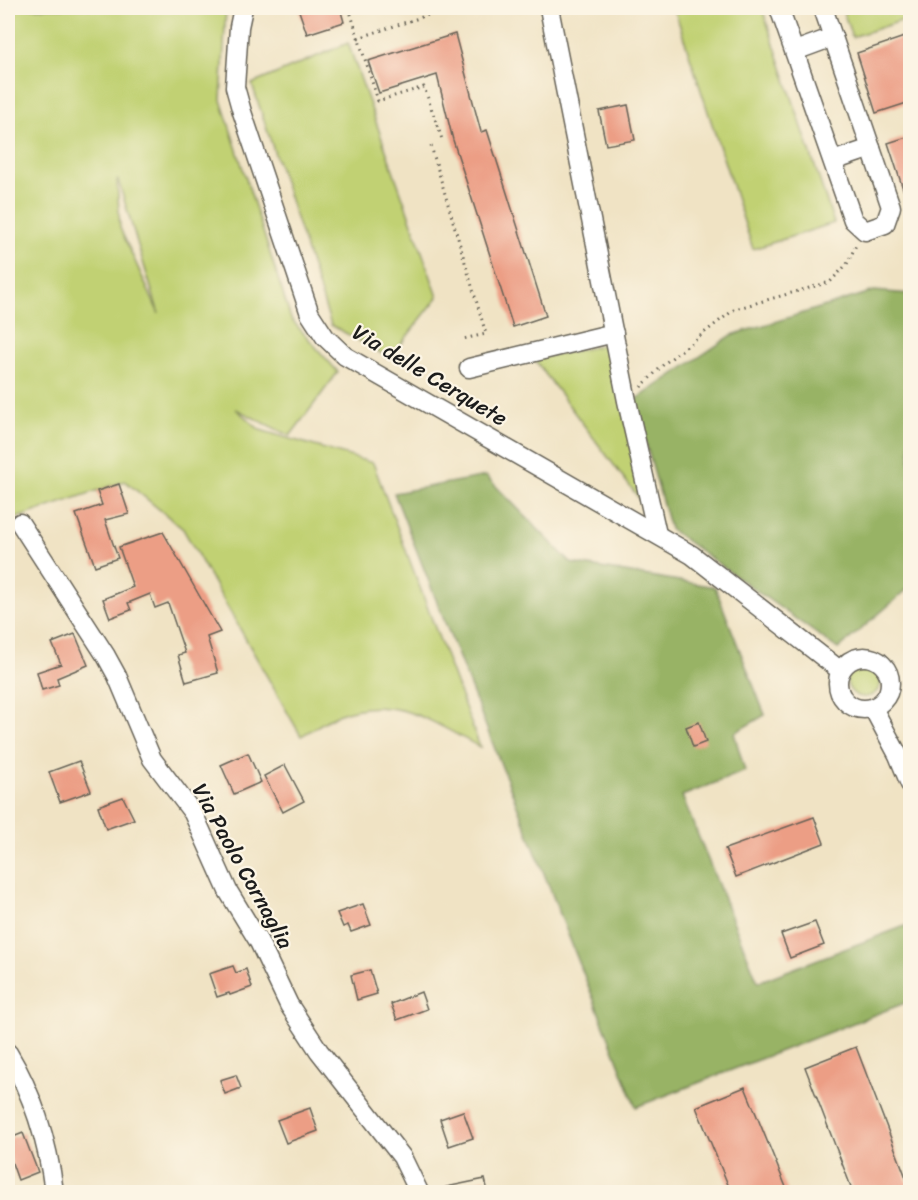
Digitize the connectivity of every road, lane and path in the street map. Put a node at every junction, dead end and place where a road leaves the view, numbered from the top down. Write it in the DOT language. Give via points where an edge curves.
graph roads {
  1 [pos="243,8"];
  2 [pos="349,8"];
  3 [pos="449,8"];
  4 [pos="549,8"];
  5 [pos="780,8"];
  6 [pos="823,8"];
  7 [pos="833,37"];
  8 [pos="358,38"];
  9 [pos="795,51"];
  10 [pos="443,142"];
  11 [pos="431,146"];
  12 [pos="871,148"];
  13 [pos="833,161"];
  14 [pos="865,231"];
  15 [pos="614,333"];
  16 [pos="463,339"];
  17 [pos="469,368"];
  18 [pos="627,401"];
  19 [pos="20,523"];
  20 [pos="657,534"];
  21 [pos="841,671"];
  22 [pos="873,708"];
  23 [pos="910,784"];
  24 [pos="8,1053"];
  25 [pos="54,1192"];
  26 [pos="418,1192"];
  1 -- 20 [label="street, Via delle Cerquete" via="235,87 310,314 325,337 345,356"];
  2 -- 8 [label="path"];
  3 -- 8 [label="path"];
  4 -- 15 [label="street"];
  5 -- 9 [label="street"];
  6 -- 7 [label="street"];
  7 -- 9 [label="street"];
  7 -- 12 [label="street"];
  8 -- 10 [label="path" via="378,101 424,87"];
  9 -- 13 [label="street"];
  11 -- 16 [label="path" via="486,334"];
  12 -- 13 [label="street"];
  12 -- 14 [label="street" via="891,207 885,224"];
  13 -- 14 [label="street" via="853,220"];
  14 -- 18 [label="path" via="847,264 830,282 735,309 665,363"];
  15 -- 17 [label="street"];
  15 -- 18 [label="street"];
  18 -- 20 [label="street"];
  19 -- 26 [label="street, Via Paolo Cornaglia" via="106,656 152,759 192,813 228,891 259,942 289,1005 319,1051 402,1157"];
  20 -- 21 [label="street, Via delle Cerquete" via="692,555"];
  21 -- 22 [label="street" via="839,691 844,700 863,709"];
  21 -- 22 [label="street" via="856,658 876,659 884,665 889,674 888,694"];
  22 -- 23 [label="street"];
  24 -- 25 [label="street" via="43,1130"];
}
